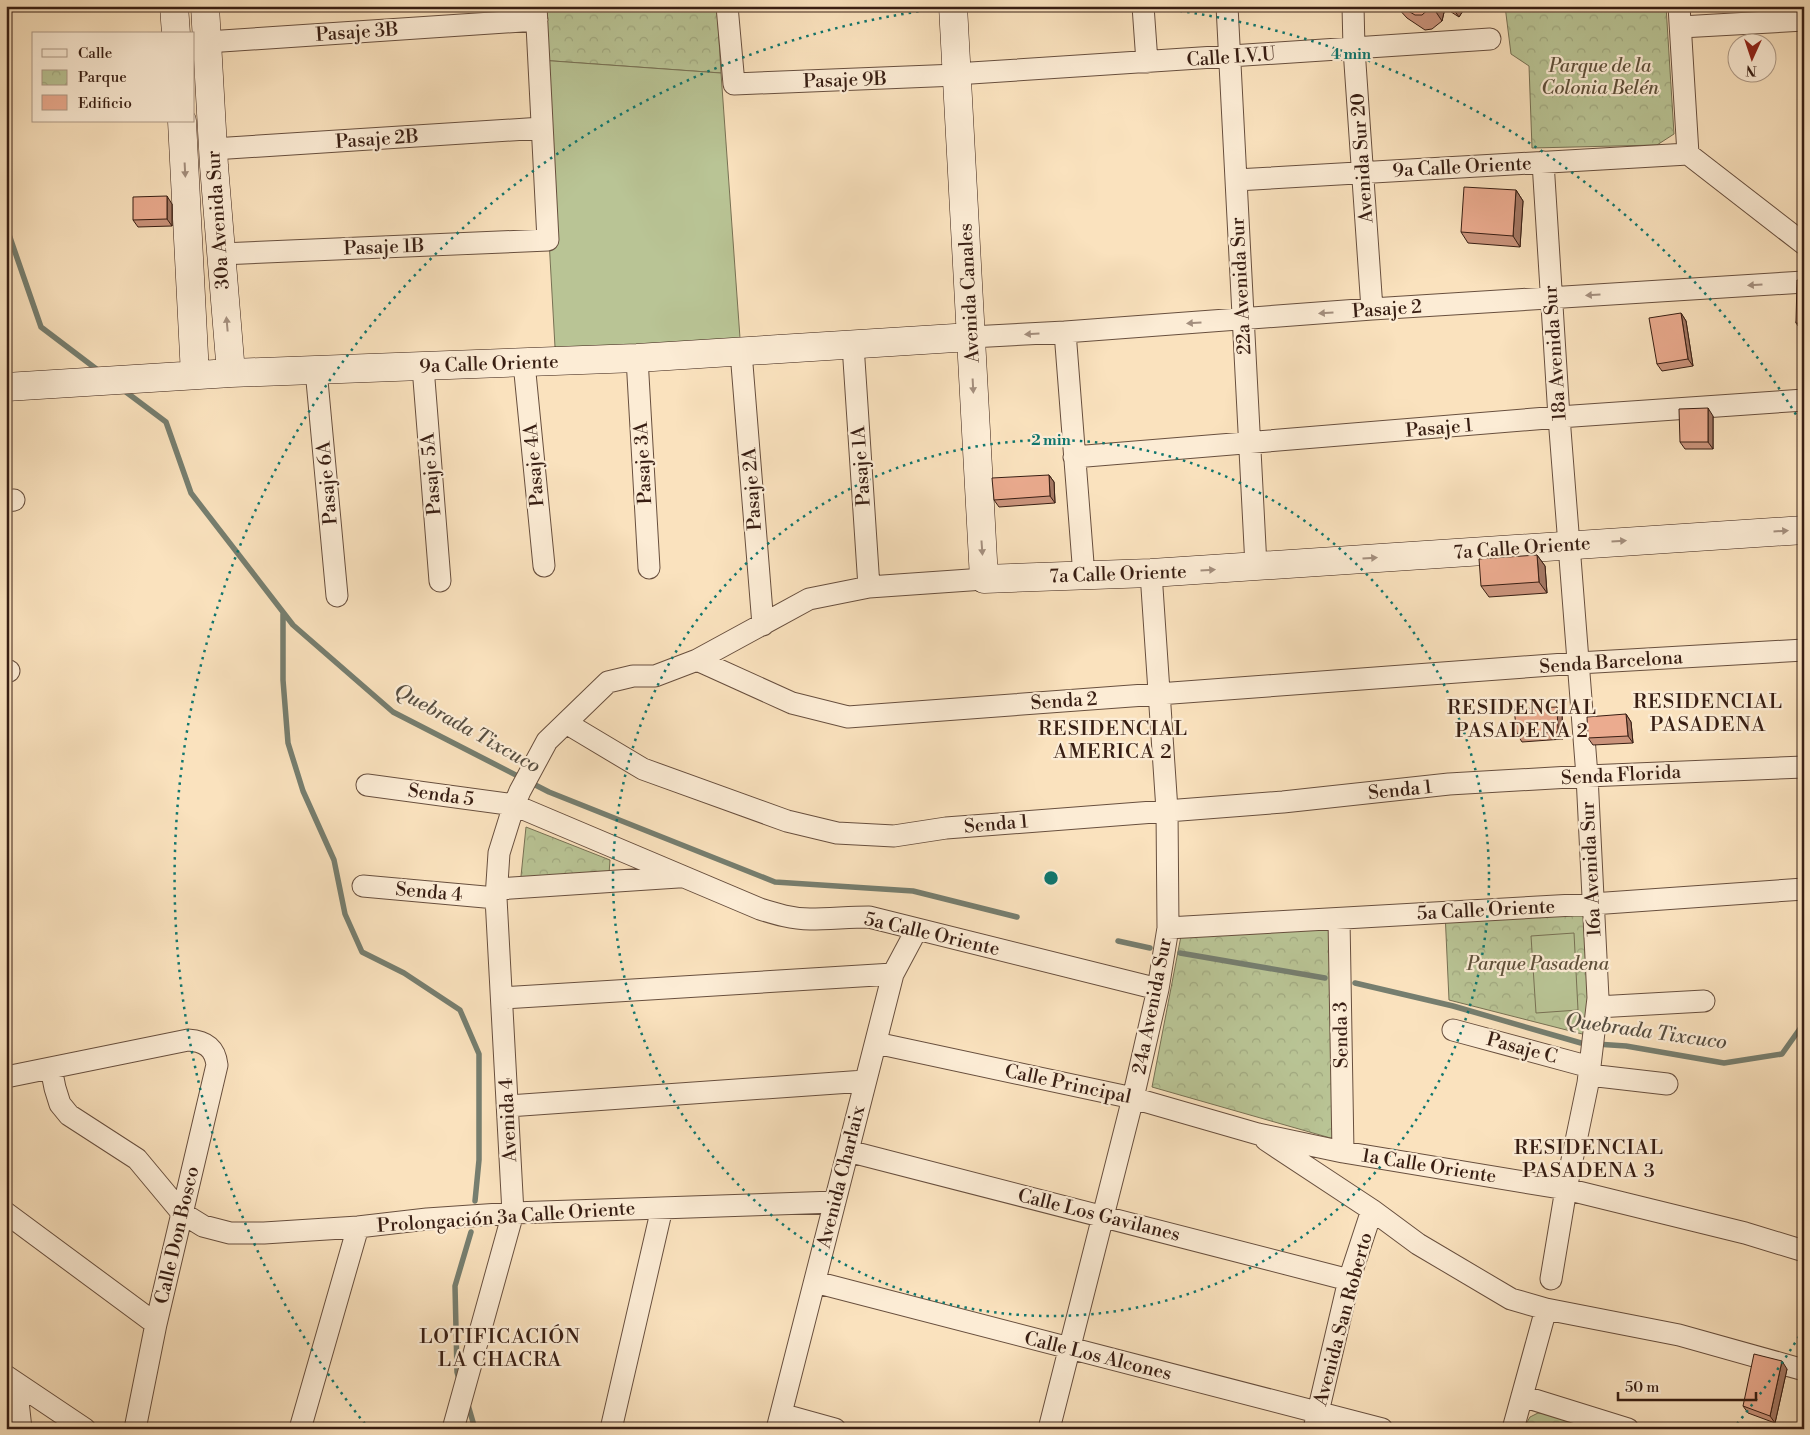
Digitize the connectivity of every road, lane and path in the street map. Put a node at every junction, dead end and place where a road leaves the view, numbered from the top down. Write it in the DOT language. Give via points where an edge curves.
graph roads {
  1 [pos="174,6"];
  2 [pos="205,6"];
  3 [pos="727,6"];
  4 [pos="953,6"];
  5 [pos="1144,6"];
  6 [pos="1227,6"];
  7 [pos="1353,6"];
  8 [pos="1679,6"];
  9 [pos="537,13"];
  10 [pos="1804,20"];
  11 [pos="1681,27"];
  12 [pos="176,32"];
  13 [pos="1490,39"];
  14 [pos="207,42"];
  15 [pos="1354,48"];
  16 [pos="1229,57"];
  17 [pos="1147,62"];
  18 [pos="964,74"];
  19 [pos="202,117"];
  20 [pos="182,122"];
  21 [pos="542,128"];
  22 [pos="213,149"];
  23 [pos="1688,154"];
  24 [pos="1542,162"];
  25 [pos="1362,173"];
  26 [pos="1236,180"];
  27 [pos="1804,244"];
  28 [pos="221,254"];
  29 [pos="1804,282"];
  30 [pos="1552,298"];
  31 [pos="1372,309"];
  32 [pos="1243,319"];
  33 [pos="1065,332"];
  34 [pos="971,337"];
  35 [pos="853,345"];
  36 [pos="741,352"];
  37 [pos="637,358"];
  38 [pos="524,363"];
  39 [pos="422,367"];
  40 [pos="316,370"];
  41 [pos="231,373"];
  42 [pos="195,375"];
  43 [pos="6,387"];
  44 [pos="1804,400"];
  45 [pos="1559,418"];
  46 [pos="1250,444"];
  47 [pos="1074,457"];
  48 [pos="1804,530"];
  49 [pos="1569,544"];
  50 [pos="544,566"];
  51 [pos="1256,566"];
  52 [pos="649,568"];
  53 [pos="1151,573"];
  54 [pos="1084,576"];
  55 [pos="984,579"];
  56 [pos="440,581"];
  57 [pos="869,587"];
  58 [pos="337,596"];
  59 [pos="762,625"];
  60 [pos="1804,650"];
  61 [pos="697,660"];
  62 [pos="1578,664"];
  63 [pos="1442,673"];
  64 [pos="1159,694"];
  65 [pos="566,723"];
  66 [pos="1799,767"];
  67 [pos="1587,776"];
  68 [pos="1449,784"];
  69 [pos="367,785"];
  70 [pos="517,798"];
  71 [pos="1167,810"];
  72 [pos="683,877"];
  73 [pos="363,886"];
  74 [pos="1804,889"];
  75 [pos="497,893"];
  76 [pos="1592,904"];
  77 [pos="1339,919"];
  78 [pos="1168,928"];
  79 [pos="917,929"];
  80 [pos="893,974"];
  81 [pos="1158,989"];
  82 [pos="502,998"];
  83 [pos="1704,1001"];
  84 [pos="1597,1008"];
  85 [pos="1453,1030"];
  86 [pos="876,1043"];
  87 [pos="1590,1067"];
  88 [pos="51,1068"];
  89 [pos="6,1077"];
  90 [pos="866,1082"];
  91 [pos="1667,1084"];
  92 [pos="507,1098"];
  93 [pos="1133,1098"];
  94 [pos="1258,1134"];
  95 [pos="848,1151"];
  96 [pos="1343,1152"];
  97 [pos="1566,1189"];
  98 [pos="835,1202"];
  99 [pos="662,1208"];
  100 [pos="1372,1210"];
  101 [pos="6,1213"];
  102 [pos="182,1213"];
  103 [pos="513,1213"];
  104 [pos="1103,1215"];
  105 [pos="358,1227"];
  106 [pos="1804,1251"];
  107 [pos="1349,1280"];
  108 [pos="1550,1280"];
  109 [pos="814,1282"];
  110 [pos="1546,1309"];
  111 [pos="156,1324"];
  112 [pos="1069,1348"];
  113 [pos="1804,1370"];
  114 [pos="11,1379"];
  115 [pos="1522,1396"];
  116 [pos="1316,1421"];
  117 [pos="779,1422"];
  118 [pos="21,1429"];
  119 [pos="85,1429"];
  120 [pos="135,1429"];
  121 [pos="300,1429"];
  122 [pos="454,1429"];
  123 [pos="611,1429"];
  124 [pos="835,1429"];
  125 [pos="1049,1429"];
  126 [pos="1382,1429"];
  127 [pos="1513,1429"];
  128 [pos="1628,1429"];
  1 -- 12 [label="street"];
  2 -- 14 [label="street, 30a Avenida Sur"];
  3 -- 18 [label="street, Pasaje 9B" via="734,84"];
  4 -- 18 [label="street, Avenida Canales"];
  5 -- 17 [label="street"];
  6 -- 16 [label="street, 22a Avenida Sur"];
  7 -- 15 [label="street, Avenida Sur 20"];
  8 -- 11 [label="street"];
  9 -- 14 [label="street, Pasaje 3B"];
  9 -- 21 [label="street"];
  10 -- 11 [label="street"];
  11 -- 23 [label="street"];
  13 -- 15 [label="street, Calle I.V.U"];
  14 -- 19 [label="street, 30a Avenida Sur"];
  15 -- 16 [label="street, Calle I.V.U"];
  15 -- 25 [label="street, Avenida Sur 20"];
  16 -- 17 [label="street, Calle I.V.U"];
  16 -- 26 [label="street, 22a Avenida Sur"];
  17 -- 18 [label="street, Calle I.V.U"];
  18 -- 34 [label="street, Avenida Canales"];
  19 -- 22 [label="street, 30a Avenida Sur"];
  20 -- 42 [label="street, 30a Avenida Sur, one-way"];
  21 -- 22 [label="street, Pasaje 2B"];
  21 -- 28 [label="street, Pasaje 1B" via="548,240"];
  22 -- 28 [label="street, 30a Avenida Sur"];
  23 -- 24 [label="street, 9a Calle Oriente"];
  23 -- 27 [label="street"];
  24 -- 25 [label="street, 9a Calle Oriente"];
  24 -- 30 [label="street, 18a Avenida Sur"];
  25 -- 26 [label="street, 9a Calle Oriente"];
  25 -- 31 [label="street, Avenida Sur 20"];
  26 -- 32 [label="street, 22a Avenida Sur"];
  41 -- 28 [label="street, 30a Avenida Sur, one-way"];
  29 -- 30 [label="street, Pasaje 2, one-way"];
  30 -- 31 [label="street, Pasaje 2"];
  30 -- 45 [label="street, 18a Avenida Sur"];
  31 -- 32 [label="street, Pasaje 2, one-way"];
  32 -- 33 [label="street, Pasaje 2, one-way"];
  32 -- 46 [label="street, 22a Avenida Sur"];
  33 -- 34 [label="street, Pasaje 2, one-way"];
  33 -- 47 [label="street"];
  34 -- 35 [label="street, 9a Calle Oriente"];
  34 -- 55 [label="street, Avenida Canales, one-way"];
  35 -- 36 [label="street, 9a Calle Oriente"];
  35 -- 57 [label="street, Pasaje 1A"];
  36 -- 37 [label="street, 9a Calle Oriente"];
  36 -- 59 [label="street, Pasaje 2A"];
  37 -- 38 [label="street, 9a Calle Oriente"];
  37 -- 52 [label="street, Pasaje 3A"];
  38 -- 39 [label="street, 9a Calle Oriente"];
  38 -- 50 [label="street, Pasaje 4A"];
  39 -- 40 [label="street, 9a Calle Oriente"];
  39 -- 56 [label="street, Pasaje 5A"];
  40 -- 41 [label="street, 9a Calle Oriente"];
  40 -- 58 [label="street, Pasaje 6A"];
  41 -- 42 [label="street, 9a Calle Oriente"];
  42 -- 43 [label="street, 9a Calle Oriente"];
  44 -- 45 [label="street, Pasaje 1"];
  45 -- 46 [label="street, Pasaje 1"];
  45 -- 49 [label="street, 18a Avenida Sur"];
  46 -- 47 [label="street, Pasaje 1"];
  46 -- 51 [label="street, 22a Avenida Sur"];
  47 -- 54 [label="street"];
  49 -- 48 [label="street, 7a Calle Oriente, one-way"];
  51 -- 49 [label="street, 7a Calle Oriente, one-way"];
  49 -- 62 [label="street, 16a Avenida Sur"];
  53 -- 51 [label="street, 7a Calle Oriente, one-way"];
  53 -- 54 [label="street, 7a Calle Oriente"];
  53 -- 64 [label="street, 24a Avenida Sur"];
  54 -- 55 [label="street, 7a Calle Oriente"];
  55 -- 57 [label="street, 7a Calle Oriente"];
  57 -- 59 [label="street, 7a Calle Oriente" via="809,600"];
  59 -- 61 [label="street, 7a Calle Oriente"];
  60 -- 62 [label="street, Senda Barcelona"];
  61 -- 64 [label="street, Senda 2" via="792,703 848,718"];
  61 -- 65 [label="street, 7a Calle Oriente" via="655,676 633,676 608,682"];
  62 -- 63 [label="street, Senda Barcelona"];
  62 -- 67 [label="street, 16a Avenida Sur"];
  63 -- 64 [label="street, Senda 2"];
  64 -- 71 [label="street, 24a Avenida Sur"];
  65 -- 70 [label="street, 7a Calle Oriente" via="547,742"];
  65 -- 71 [label="street, Senda 1" via="643,769 787,820 837,834 894,836 946,828"];
  66 -- 67 [label="street, Senda Florida"];
  67 -- 68 [label="street, Senda Florida"];
  67 -- 76 [label="street, 16a Avenida Sur"];
  68 -- 71 [label="street, Senda 1" via="1283,802"];
  69 -- 70 [label="street, Senda 5"];
  70 -- 72 [label="street, 5a Calle Oriente"];
  70 -- 75 [label="street, Avenida 4" via="499,853"];
  71 -- 78 [label="street, 24a Avenida Sur"];
  72 -- 75 [label="street, Senda 4"];
  72 -- 79 [label="street, 5a Calle Oriente" via="784,916 809,919 869,917"];
  73 -- 75 [label="street, Senda 4"];
  74 -- 76 [label="street, 5a Calle Oriente"];
  75 -- 82 [label="street, Avenida 4"];
  76 -- 77 [label="street, 5a Calle Oriente"];
  76 -- 84 [label="street, 16a Avenida Sur"];
  77 -- 78 [label="street, 5a Calle Oriente"];
  77 -- 96 [label="street, Senda 3"];
  78 -- 81 [label="street, 24a Avenida Sur"];
  79 -- 80 [label="street, Avenida Charlaix"];
  79 -- 81 [label="street, 5a Calle Oriente"];
  80 -- 82 [label="street"];
  80 -- 86 [label="street, Avenida Charlaix"];
  81 -- 93 [label="street, 24a Avenida Sur"];
  82 -- 92 [label="street, Avenida 4"];
  83 -- 84 [label="street"];
  84 -- 87 [label="street, 16a Avenida Sur"];
  85 -- 87 [label="street, Pasaje C"];
  86 -- 90 [label="street, Avenida Charlaix"];
  86 -- 93 [label="street, Calle Principal"];
  87 -- 91 [label="street, Pasaje C"];
  87 -- 97 [label="street, 16a Avenida Sur"];
  88 -- 89 [label="street"];
  88 -- 102 [label="street, Prolongación 3a Calle Oriente" via="60,1104 69,1115 137,1159"];
  88 -- 102 [label="street, Calle Don Bosco" via="188,1040 197,1040 213,1050 217,1065"];
  90 -- 92 [label="street"];
  90 -- 95 [label="street, Avenida Charlaix"];
  92 -- 103 [label="street, Avenida 4"];
  93 -- 94 [label="street, Calle Principal"];
  93 -- 104 [label="street, 24a Avenida Sur"];
  94 -- 96 [label="street, 1a Calle Oriente"];
  94 -- 100 [label="street"];
  95 -- 98 [label="street, Avenida Charlaix"];
  95 -- 104 [label="street, Calle Los Gavilanes"];
  96 -- 97 [label="street, 1a Calle Oriente"];
  97 -- 106 [label="street, 1a Calle Oriente" via="1745,1232"];
  97 -- 108 [label="street, 16a Avenida Sur"];
  98 -- 99 [label="street, Prolongación 3a Calle Oriente"];
  98 -- 109 [label="street, Avenida Charlaix"];
  99 -- 103 [label="street, Prolongación 3a Calle Oriente"];
  99 -- 123 [label="street"];
  100 -- 107 [label="street, Avenida San Roberto"];
  100 -- 110 [label="street" via="1418,1244 1511,1299"];
  101 -- 111 [label="street"];
  102 -- 105 [label="street, Prolongación 3a Calle Oriente" via="203,1226 230,1233"];
  102 -- 111 [label="street, Calle Don Bosco"];
  103 -- 105 [label="street, Prolongación 3a Calle Oriente"];
  103 -- 122 [label="street, Avenida 4"];
  104 -- 107 [label="street, Calle Los Gavilanes"];
  104 -- 112 [label="street, 24a Avenida Sur"];
  105 -- 121 [label="street"];
  107 -- 116 [label="street, Avenida San Roberto"];
  109 -- 112 [label="street, Calle Los Alcones"];
  109 -- 117 [label="street, Avenida Charlaix"];
  110 -- 113 [label="street" via="1679,1335"];
  110 -- 115 [label="street"];
  111 -- 120 [label="street, Calle Don Bosco"];
  112 -- 116 [label="street, Calle Los Alcones"];
  112 -- 125 [label="street, 24a Avenida Sur"];
  114 -- 118 [label="street"];
  114 -- 119 [label="street"];
  115 -- 127 [label="street"];
  115 -- 128 [label="street"];
  116 -- 126 [label="street, Calle Los Alcones"];
  117 -- 124 [label="street"];
}
